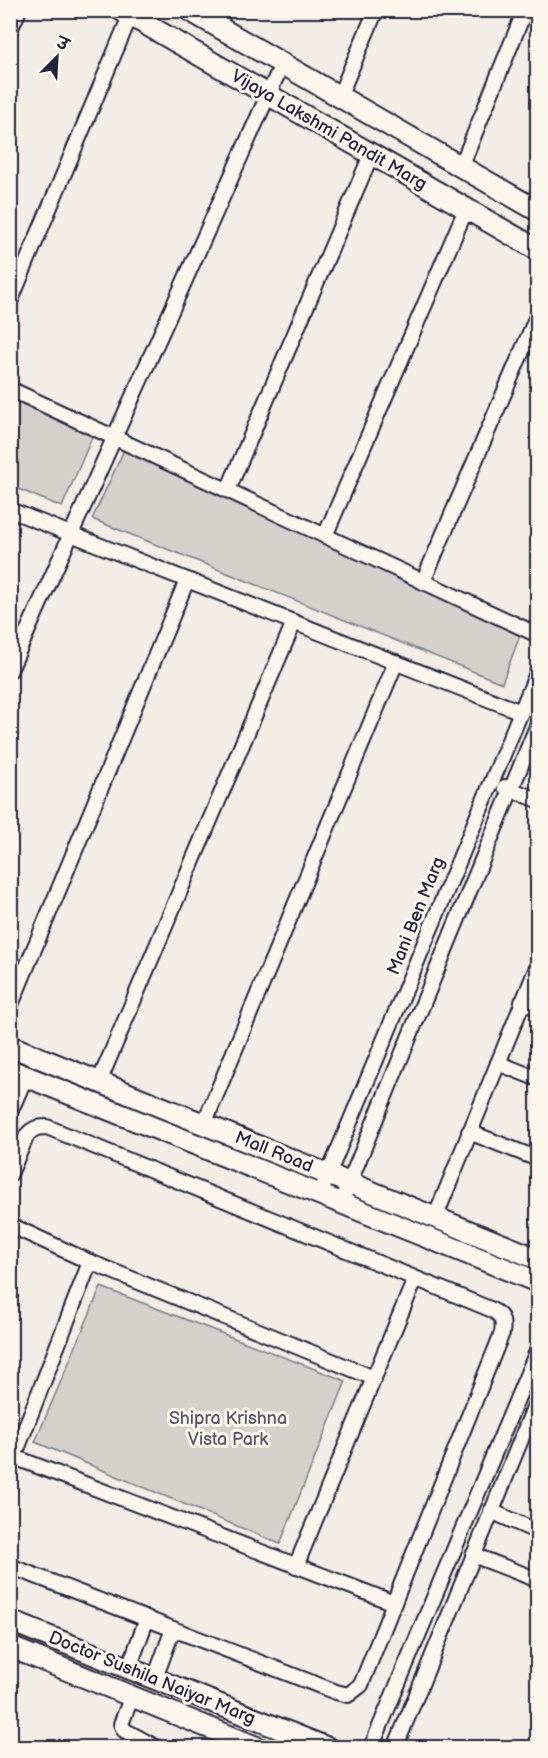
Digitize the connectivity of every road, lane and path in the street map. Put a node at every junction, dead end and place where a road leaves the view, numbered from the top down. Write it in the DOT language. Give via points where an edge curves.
graph roads {
  1 [pos="19,10"];
  2 [pos="189,10"];
  3 [pos="376,10"];
  4 [pos="525,10"];
  5 [pos="125,13"];
  6 [pos="221,19"];
  7 [pos="10,30"];
  8 [pos="282,64"];
  9 [pos="267,95"];
  10 [pos="339,97"];
  11 [pos="371,154"];
  12 [pos="461,167"];
  13 [pos="466,209"];
  14 [pos="537,211"];
  15 [pos="537,250"];
  16 [pos="10,302"];
  17 [pos="537,314"];
  18 [pos="10,389"];
  19 [pos="114,438"];
  20 [pos="228,490"];
  21 [pos="10,510"];
  22 [pos="71,534"];
  23 [pos="326,536"];
  24 [pos="187,580"];
  25 [pos="423,582"];
  26 [pos="294,622"];
  27 [pos="537,635"];
  28 [pos="396,662"];
  29 [pos="10,670"];
  30 [pos="537,671"];
  31 [pos="520,712"];
  32 [pos="537,724"];
  33 [pos="492,782"];
  34 [pos="511,789"];
  35 [pos="537,800"];
  36 [pos="537,965"];
  37 [pos="522,1002"];
  38 [pos="10,1007"];
  39 [pos="537,1008"];
  40 [pos="10,1046"];
  41 [pos="498,1063"];
  42 [pos="18,1073"];
  43 [pos="537,1078"];
  44 [pos="99,1082"];
  45 [pos="10,1112"];
  46 [pos="204,1124"];
  47 [pos="469,1132"];
  48 [pos="537,1159"];
  49 [pos="10,1174"];
  50 [pos="329,1175"];
  51 [pos="350,1183"];
  52 [pos="320,1194"];
  53 [pos="341,1203"];
  54 [pos="435,1218"];
  55 [pos="10,1225"];
  56 [pos="537,1259"];
  57 [pos="90,1262"];
  58 [pos="415,1279"];
  59 [pos="537,1282"];
  60 [pos="537,1349"];
  61 [pos="374,1378"];
  62 [pos="537,1398"];
  63 [pos="12,1458"];
  64 [pos="491,1511"];
  65 [pos="537,1532"];
  66 [pos="473,1556"];
  67 [pos="10,1566"];
  68 [pos="296,1566"];
  69 [pos="537,1580"];
  70 [pos="394,1604"];
  71 [pos="147,1618"];
  72 [pos="10,1621"];
  73 [pos="173,1629"];
  74 [pos="10,1647"];
  75 [pos="129,1668"];
  76 [pos="154,1678"];
  77 [pos="132,1696"];
  78 [pos="157,1748"];
  79 [pos="259,1748"];
  80 [pos="328,1748"];
  81 [pos="372,1748"];
  82 [pos="395,1748"];
  1 -- 7 [label="street"];
  2 -- 6 [label="street, Vijaya Lakshmi Pandit Marg"];
  3 -- 10 [label="street"];
  4 -- 12 [label="street"];
  5 -- 9 [label="street, Vijaya Lakshmi Pandit Marg"];
  5 -- 16 [label="street"];
  6 -- 8 [label="street, Vijaya Lakshmi Pandit Marg"];
  8 -- 9 [label="street"];
  8 -- 10 [label="street, Vijaya Lakshmi Pandit Marg"];
  9 -- 11 [label="street, Vijaya Lakshmi Pandit Marg"];
  9 -- 19 [label="street"];
  10 -- 12 [label="street, Vijaya Lakshmi Pandit Marg"];
  11 -- 13 [label="street, Vijaya Lakshmi Pandit Marg"];
  11 -- 20 [label="street"];
  12 -- 14 [label="street, Vijaya Lakshmi Pandit Marg"];
  13 -- 15 [label="street, Vijaya Lakshmi Pandit Marg"];
  13 -- 23 [label="street"];
  17 -- 25 [label="street"];
  18 -- 19 [label="street"];
  19 -- 20 [label="street"];
  19 -- 22 [label="street"];
  20 -- 23 [label="street"];
  21 -- 22 [label="street"];
  22 -- 24 [label="street"];
  22 -- 29 [label="street"];
  23 -- 25 [label="street"];
  24 -- 26 [label="street"];
  24 -- 38 [label="street"];
  25 -- 27 [label="street"];
  26 -- 28 [label="street"];
  26 -- 44 [label="street"];
  28 -- 31 [label="street"];
  28 -- 46 [label="street"];
  30 -- 31 [label="street, Mani Ben Marg"];
  31 -- 33 [label="street, Mani Ben Marg"];
  32 -- 34 [label="street"];
  33 -- 34 [label="street"];
  33 -- 50 [label="street, Mani Ben Marg"];
  34 -- 35 [label="street"];
  34 -- 51 [label="street"];
  36 -- 37 [label="street"];
  37 -- 39 [label="street"];
  37 -- 41 [label="street"];
  40 -- 44 [label="street, Mall Road"];
  41 -- 43 [label="street"];
  41 -- 47 [label="street"];
  42 -- 45 [label="street"];
  42 -- 52 [label="street, Mall Road"];
  44 -- 46 [label="street, Mall Road"];
  46 -- 50 [label="street, Mall Road"];
  47 -- 48 [label="street"];
  47 -- 54 [label="street"];
  49 -- 58 [label="street" via="27,1135 38,1127 47,1127"];
  50 -- 51 [label="street, Mall Road"];
  50 -- 52 [label="street, Mani Ben Marg"];
  51 -- 53 [label="street"];
  51 -- 54 [label="street, Mall Road"];
  52 -- 53 [label="street, Mall Road"];
  53 -- 59 [label="street, Mall Road"];
  54 -- 56 [label="street, Mall Road"];
  55 -- 57 [label="street"];
  57 -- 61 [label="street"];
  57 -- 63 [label="street"];
  58 -- 61 [label="street"];
  58 -- 70 [label="street" via="490,1309 500,1314 504,1323"];
  60 -- 81 [label="street"];
  61 -- 68 [label="street"];
  62 -- 64 [label="street"];
  63 -- 68 [label="street"];
  64 -- 65 [label="street"];
  64 -- 66 [label="street"];
  66 -- 69 [label="street"];
  66 -- 82 [label="street"];
  67 -- 71 [label="street"];
  68 -- 70 [label="street"];
  70 -- 73 [label="street" via="361,1685 348,1695"];
  71 -- 73 [label="street"];
  71 -- 75 [label="street"];
  72 -- 75 [label="street, Doctor Sushila Naiyar Marg"];
  73 -- 76 [label="street"];
  74 -- 77 [label="street, Doctor Sushila Naiyar Marg"];
  75 -- 76 [label="street, Doctor Sushila Naiyar Marg"];
  76 -- 80 [label="street, Doctor Sushila Naiyar Marg"];
  77 -- 78 [label="street" via="121,1724 124,1730"];
  77 -- 79 [label="street, Doctor Sushila Naiyar Marg"];
}
